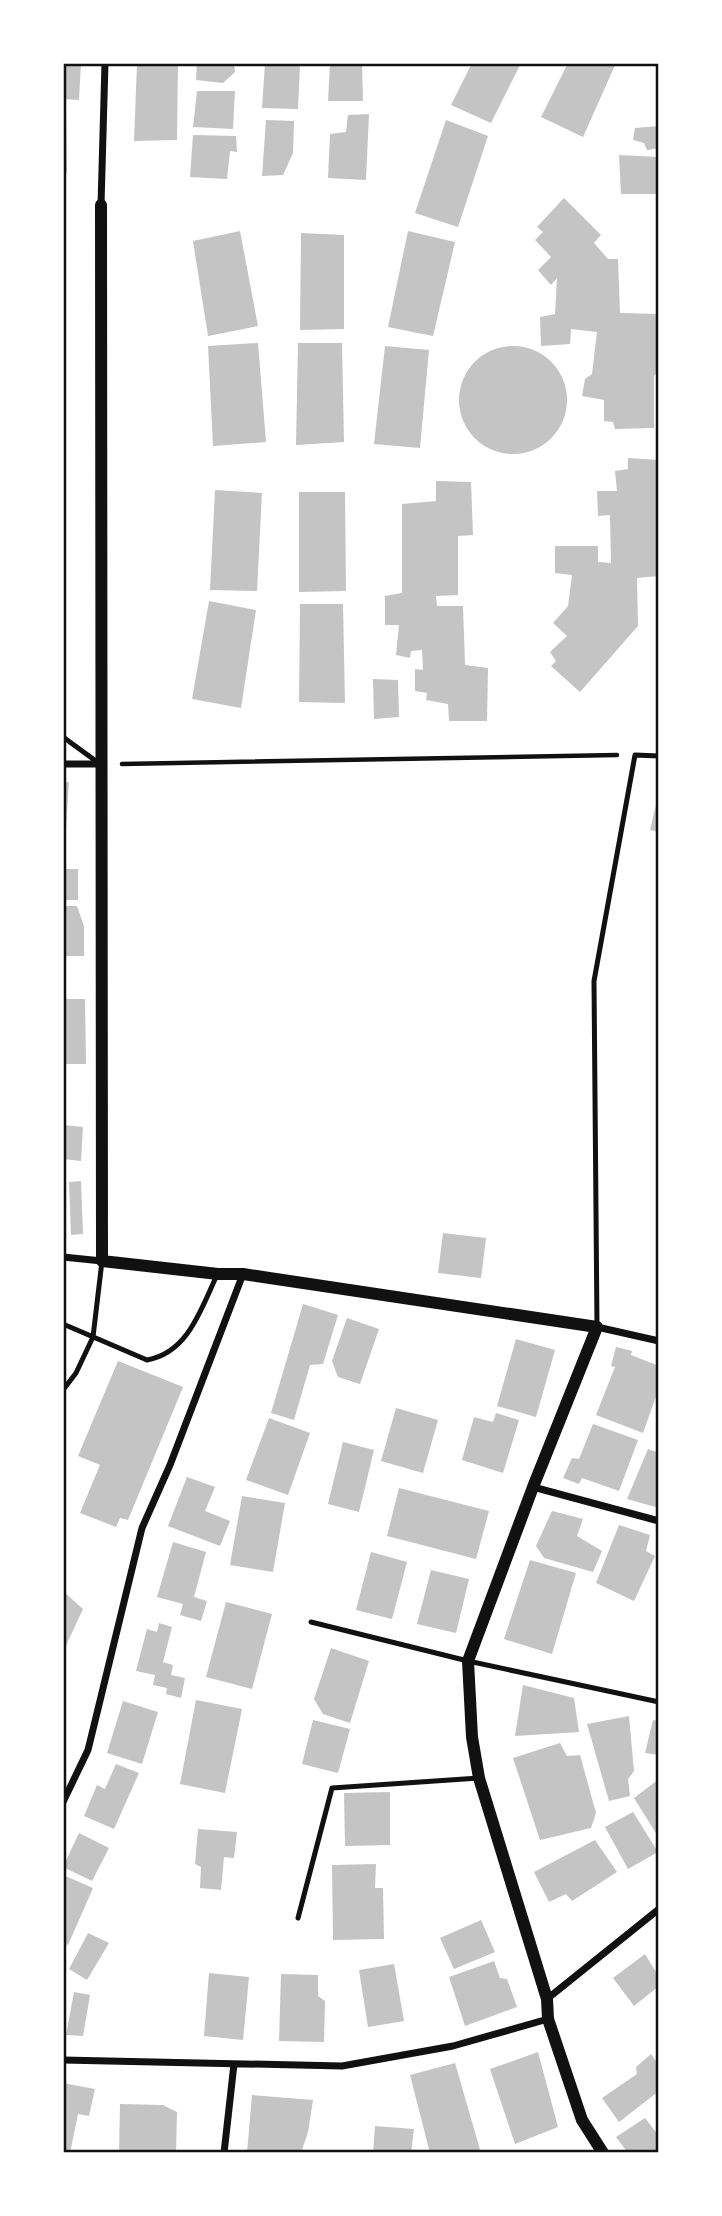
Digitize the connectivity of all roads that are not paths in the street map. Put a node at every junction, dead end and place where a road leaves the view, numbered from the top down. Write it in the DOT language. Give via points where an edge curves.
graph roads {
  1 [pos="105,63"];
  2 [pos="101,205"];
  3 [pos="63,737"];
  4 [pos="659,756"];
  5 [pos="63,764"];
  6 [pos="100,764"];
  7 [pos="63,1257"];
  8 [pos="102,1261"];
  9 [pos="218,1274"];
  10 [pos="243,1274"];
  11 [pos="63,1324"];
  12 [pos="597,1327"];
  13 [pos="93,1337"];
  14 [pos="659,1341"];
  15 [pos="63,1390"];
  16 [pos="533,1487"];
  17 [pos="659,1521"];
  18 [pos="311,1622"];
  19 [pos="468,1661"];
  20 [pos="659,1702"];
  21 [pos="479,1778"];
  22 [pos="63,1802"];
  23 [pos="659,1909"];
  24 [pos="298,1918"];
  25 [pos="547,1999"];
  26 [pos="548,2019"];
  27 [pos="63,2060"];
  28 [pos="234,2064"];
  29 [pos="224,2153"];
  30 [pos="603,2153"];
  1 -- 2 [label="street"];
  2 -- 6 [label="street"];
  3 -- 6 [label="lane"];
  4 -- 12 [label="lane" via="635,755 594,981"];
  5 -- 6 [label="street"];
  6 -- 8 [label="street"];
  7 -- 8 [label="street"];
  8 -- 9 [label="street"];
  8 -- 13 [label="lane"];
  9 -- 10 [label="street"];
  9 -- 13 [label="lane" via="190,1332 174,1350 159,1358 147,1360"];
  10 -- 12 [label="street"];
  10 -- 22 [label="street" via="142,1528 88,1750"];
  11 -- 13 [label="lane"];
  12 -- 14 [label="street"];
  12 -- 16 [label="street"];
  13 -- 15 [label="lane"];
  16 -- 17 [label="street"];
  16 -- 19 [label="street"];
  18 -- 19 [label="lane"];
  19 -- 20 [label="lane"];
  19 -- 21 [label="street"];
  21 -- 24 [label="lane" via="332,1788"];
  21 -- 25 [label="street"];
  23 -- 25 [label="street"];
  25 -- 26 [label="street"];
  26 -- 28 [label="street" via="453,2046 342,2066"];
  26 -- 30 [label="street" via="582,2120"];
  27 -- 28 [label="street"];
  28 -- 29 [label="street"];
}
